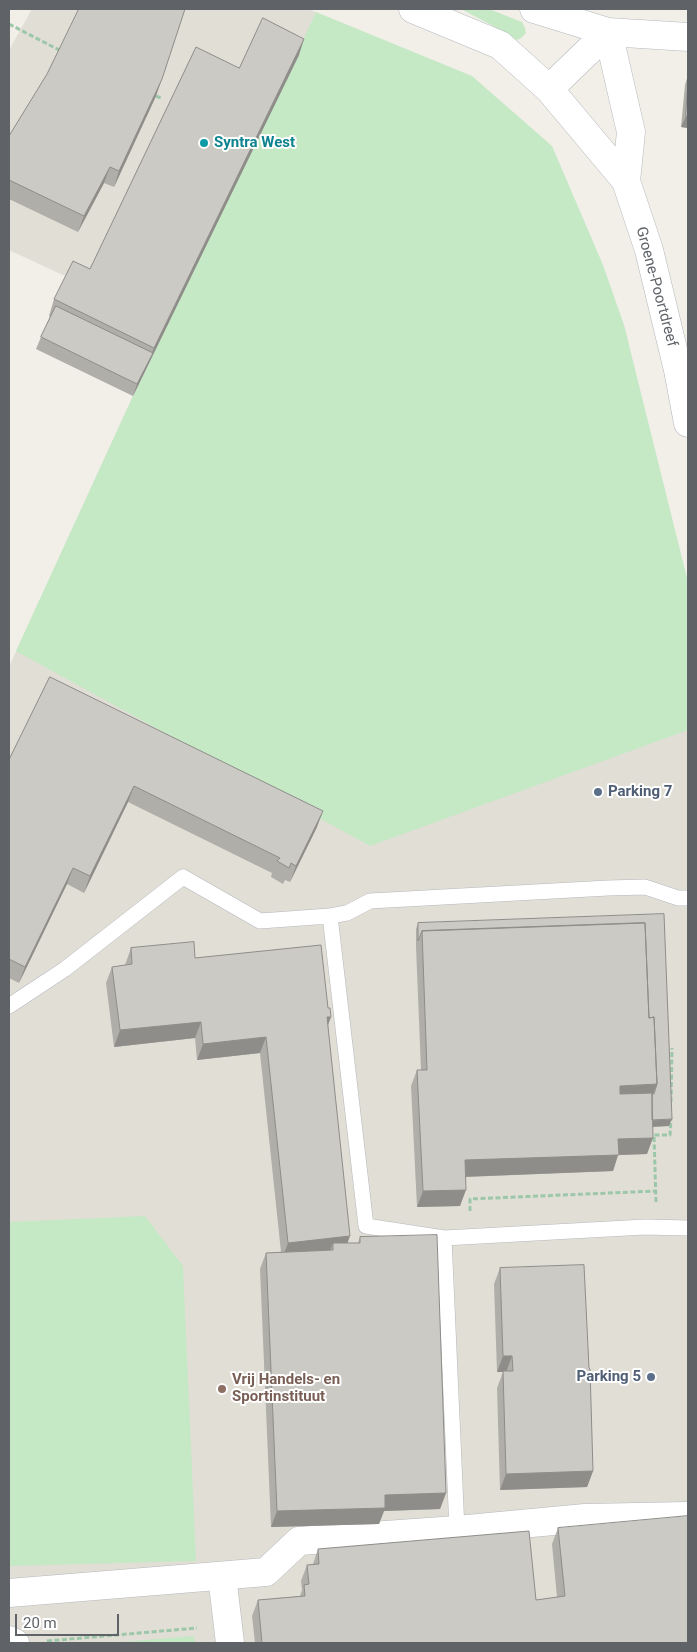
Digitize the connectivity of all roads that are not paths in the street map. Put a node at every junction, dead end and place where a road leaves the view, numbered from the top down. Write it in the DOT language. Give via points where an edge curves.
graph roads {
  1 [pos="413,9"];
  2 [pos="534,9"];
  3 [pos="608,32"];
  4 [pos="688,37"];
  5 [pos="549,89"];
  6 [pos="626,181"];
  7 [pos="688,423"];
  8 [pos="688,898"];
  9 [pos="330,916"];
  10 [pos="9,1006"];
  11 [pos="688,1228"];
  12 [pos="444,1238"];
  13 [pos="688,1516"];
  14 [pos="457,1530"];
  15 [pos="222,1576"];
  16 [pos="9,1593"];
  17 [pos="229,1634"];
  18 [pos="9,1640"];
  19 [pos="27,1642"];
  1 -- 5 [label="street, Groene-Poortdreef" via="500,45"];
  2 -- 3 [label="street"];
  3 -- 4 [label="street"];
  3 -- 5 [label="street"];
  3 -- 6 [label="street, Groene-Poortdreef" via="631,132"];
  5 -- 6 [label="street, Groene-Poortdreef"];
  6 -- 7 [label="street, Groene-Poortdreef" via="649,250"];
  8 -- 9 [label="lane" via="645,887 608,888 370,902 347,913"];
  9 -- 10 [label="lane" via="260,920 183,877 65,969"];
  9 -- 12 [label="lane" via="366,1226"];
  11 -- 12 [label="lane"];
  12 -- 14 [label="lane"];
  13 -- 14 [label="street" via="585,1518"];
  14 -- 15 [label="street" via="299,1541 266,1572"];
  15 -- 16 [label="street"];
  15 -- 17 [label="street"];
  18 -- 19 [label="street"];
}
